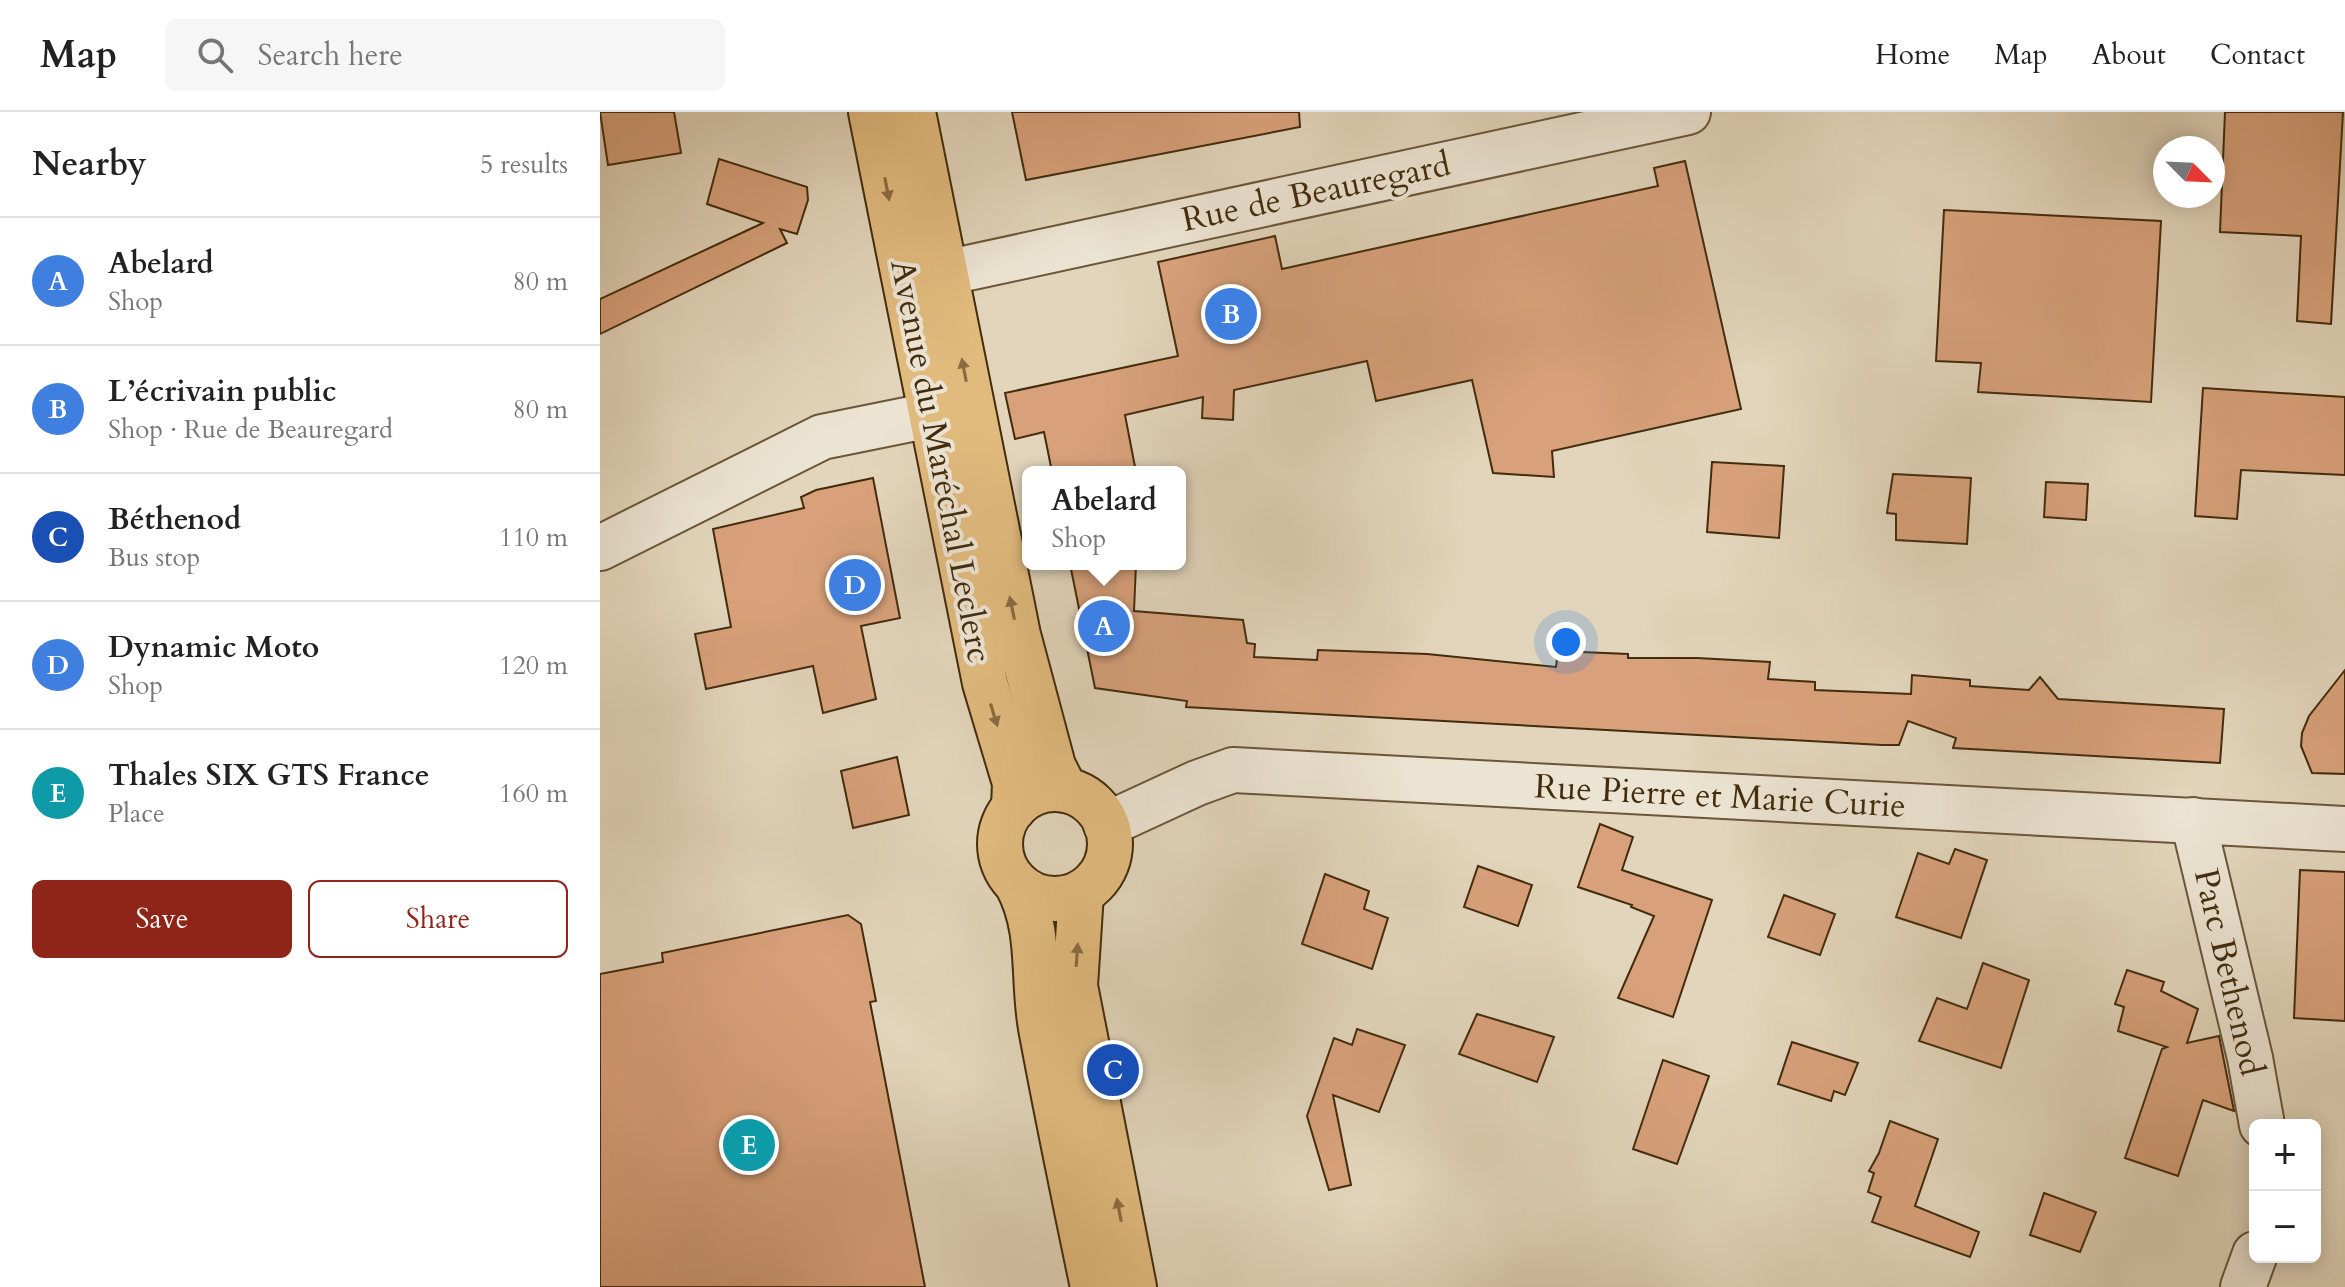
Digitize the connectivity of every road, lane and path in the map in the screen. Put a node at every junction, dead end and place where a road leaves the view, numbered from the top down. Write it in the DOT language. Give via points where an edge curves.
graph roads {
  1 [pos="871,112"];
  2 [pos="913,112"];
  3 [pos="1688,112"];
  4 [pos="924,274"];
  5 [pos="953,418"];
  6 [pos="600,548"];
  7 [pos="1065,790"];
  8 [pos="1014,808"];
  9 [pos="2193,820"];
  10 [pos="1106,825"];
  11 [pos="2345,829"];
  12 [pos="1017,884"];
  13 [pos="1081,893"];
  14 [pos="2261,1119"];
  15 [pos="2252,1263"];
  16 [pos="1093,1287"];
  17 [pos="1134,1287"];
  18 [pos="2243,1287"];
  1 -- 4 [label="main road, Avenue du Maréchal Leclerc, one-way"];
  2 -- 4 [label="main road, Avenue du Maréchal Leclerc"];
  3 -- 4 [label="street, Rue de Beauregard"];
  4 -- 5 [label="main road, Avenue du Maréchal Leclerc"];
  5 -- 6 [label="street" via="911,419 822,437"];
  7 -- 5 [label="main road, Avenue du Maréchal Leclerc, one-way" via="1053,766"];
  5 -- 8 [label="main road, Avenue du Maréchal Leclerc, one-way" via="985,683 1015,783"];
  7 -- 8 [label="main road" via="1026,797"];
  7 -- 10 [label="main road" via="1082,796"];
  8 -- 12 [label="main road" via="1000,838 1006,870"];
  9 -- 10 [label="street, Rue Pierre et Marie Curie" via="1233,770"];
  9 -- 11 [label="street, Rue Pierre et Marie Curie"];
  9 -- 14 [label="street, Parc Bethenod"];
  10 -- 13 [label="main road" via="1110,840 1103,871"];
  12 -- 13 [label="main road" via="1048,899"];
  12 -- 16 [label="main road" via="1033,924 1040,1024"];
  17 -- 13 [label="main road, one-way" via="1075,986"];
  15 -- 18 [label="street"];
}
